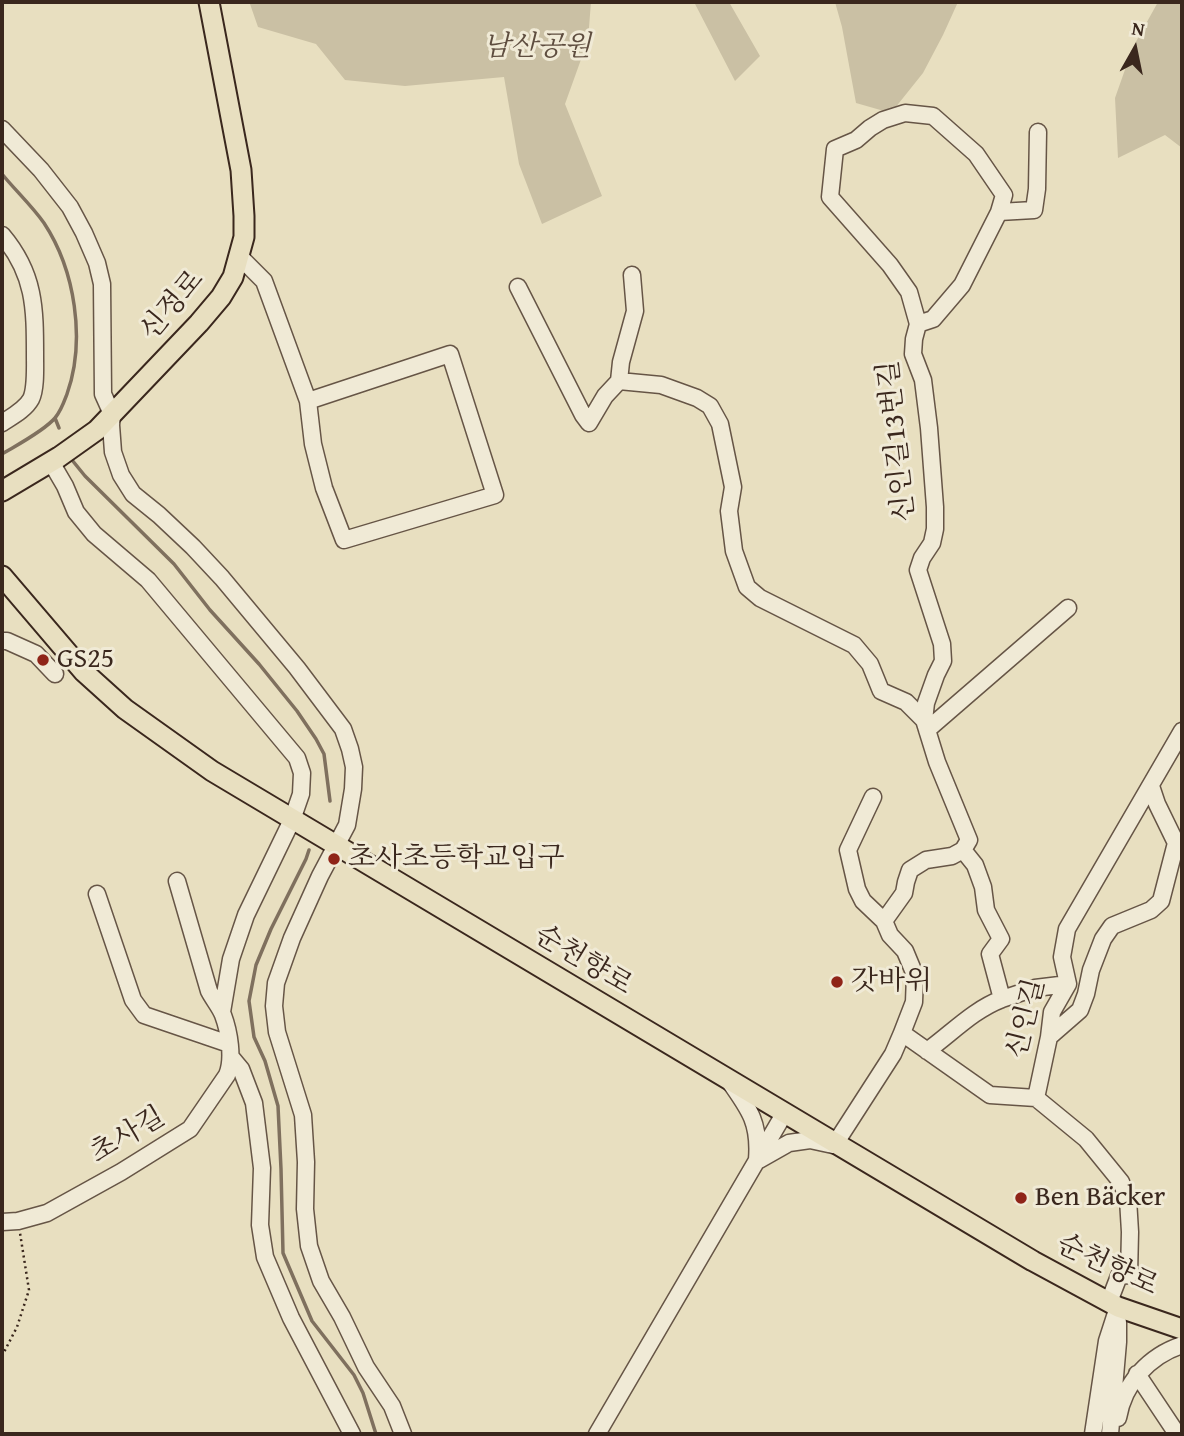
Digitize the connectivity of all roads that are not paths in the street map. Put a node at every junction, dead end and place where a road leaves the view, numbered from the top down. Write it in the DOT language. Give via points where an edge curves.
graph roads {
  1 [pos="209,2"];
  2 [pos="2,129"];
  3 [pos="1038,132"];
  4 [pos="999,212"];
  5 [pos="2,235"];
  6 [pos="240,257"];
  7 [pos="632,275"];
  8 [pos="518,287"];
  9 [pos="918,324"];
  10 [pos="619,381"];
  11 [pos="309,401"];
  12 [pos="112,414"];
  13 [pos="2,423"];
  14 [pos="51,462"];
  15 [pos="2,491"];
  16 [pos="2,576"];
  17 [pos="1068,608"];
  18 [pos="2,641"];
  19 [pos="55,674"];
  20 [pos="925,725"];
  21 [pos="1182,731"];
  22 [pos="1176,749"];
  23 [pos="1151,786"];
  24 [pos="873,797"];
  25 [pos="292,820"];
  26 [pos="336,846"];
  27 [pos="963,850"];
  28 [pos="177,881"];
  29 [pos="97,894"];
  30 [pos="884,921"];
  31 [pos="1068,984"];
  32 [pos="1002,999"];
  33 [pos="222,1012"];
  34 [pos="902,1034"];
  35 [pos="1049,1038"];
  36 [pos="230,1051"];
  37 [pos="927,1051"];
  38 [pos="730,1082"];
  39 [pos="1036,1098"];
  40 [pos="784,1114"];
  41 [pos="837,1145"];
  42 [pos="757,1161"];
  43 [pos="2,1222"];
  44 [pos="1113,1304"];
  45 [pos="1182,1329"];
  46 [pos="1182,1345"];
  47 [pos="1137,1374"];
  48 [pos="352,1434"];
  49 [pos="403,1434"];
  50 [pos="597,1434"];
  51 [pos="1093,1434"];
  52 [pos="1112,1434"];
  53 [pos="1177,1434"];
  1 -- 6 [label="main road, 신정로" via="241,170 244,236"];
  2 -- 12 [label="street" via="70,207 97,263 102,284 103,394"];
  3 -- 4 [label="street" via="1034,210"];
  4 -- 9 [label="street, 신인길13번길" via="961,285 933,319"];
  4 -- 9 [label="street" via="1004,195 976,154 933,116 905,113 883,120 835,149 830,197 909,292"];
  5 -- 13 [label="street" via="33,296 35,374 31,399"];
  6 -- 11 [label="street" via="264,281"];
  6 -- 12 [label="main road, 신정로" via="221,297"];
  7 -- 10 [label="street" via="635,311"];
  8 -- 10 [label="street" via="589,422"];
  9 -- 20 [label="street, 신인길13번길" via="914,354 923,380 929,428 935,528 918,570 942,644 943,661 926,703"];
  10 -- 20 [label="street" via="661,385 710,406 720,424 733,487 729,511 734,551 747,587 854,645 870,664 881,691 906,702"];
  11 -- 11 [label="street" via="324,488 344,540 495,495 450,355"];
  12 -- 14 [label="main road, 신정로"];
  12 -- 26 [label="street" via="113,452 133,494 222,579 343,729 354,767 353,789 347,825"];
  14 -- 15 [label="main road, 신정로"];
  14 -- 25 [label="street" via="76,513 148,580 297,758 301,794"];
  16 -- 25 [label="main road, 순천향로" via="84,673 125,709"];
  17 -- 20 [label="street"];
  18 -- 19 [label="street" via="36,654"];
  20 -- 27 [label="street, 신인길13번길" via="969,840"];
  21 -- 22 [label="street, 신인길"];
  22 -- 23 [label="street, 신인길"];
  23 -- 31 [label="street, 신인길" via="1067,929 1062,957"];
  23 -- 35 [label="street" via="1176,843 1161,901 1112,926 1103,939 1080,1010"];
  24 -- 30 [label="street" via="848,850 863,901"];
  25 -- 26 [label="main road, 순천향로"];
  25 -- 33 [label="street" via="246,915 231,959"];
  26 -- 38 [label="main road, 순천향로"];
  26 -- 49 [label="street" via="292,938 276,983 274,1006 277,1032 303,1115 309,1246 321,1281 392,1406"];
  27 -- 30 [label="street" via="926,860 910,870 904,893"];
  27 -- 32 [label="street" via="975,865 986,910 1001,939 990,954"];
  28 -- 33 [label="street" via="209,991"];
  29 -- 36 [label="street" via="133,1000 144,1015"];
  30 -- 34 [label="street" via="915,975 914,1002"];
  31 -- 32 [label="street"];
  31 -- 35 [label="street, 신인길" via="1052,1012"];
  32 -- 37 [label="street" via="975,1012"];
  33 -- 36 [label="street"];
  34 -- 37 [label="street"];
  34 -- 41 [label="street"];
  35 -- 39 [label="street, 신인길"];
  36 -- 43 [label="street, 초사길" via="227,1075 190,1129 47,1213"];
  36 -- 48 [label="street" via="254,1103 265,1257 291,1318"];
  37 -- 39 [label="street" via="990,1095"];
  38 -- 40 [label="main road, 순천향로"];
  38 -- 42 [label="street" via="756,1127"];
  39 -- 44 [label="street, 신인길" via="1086,1139 1121,1182 1128,1199 1129,1275 1119,1276"];
  40 -- 41 [label="main road, 순천향로"];
  40 -- 42 [label="street"];
  41 -- 42 [label="street" via="810,1140 789,1143"];
  41 -- 44 [label="main road, 순천향로"];
  42 -- 50 [label="street"];
  44 -- 45 [label="main road, 순천향로"];
  44 -- 51 [label="street"];
  44 -- 52 [label="street" via="1118,1342"];
  46 -- 47 [label="street" via="1167,1350"];
  47 -- 52 [label="street" via="1120,1405"];
  47 -- 53 [label="street"];
}
